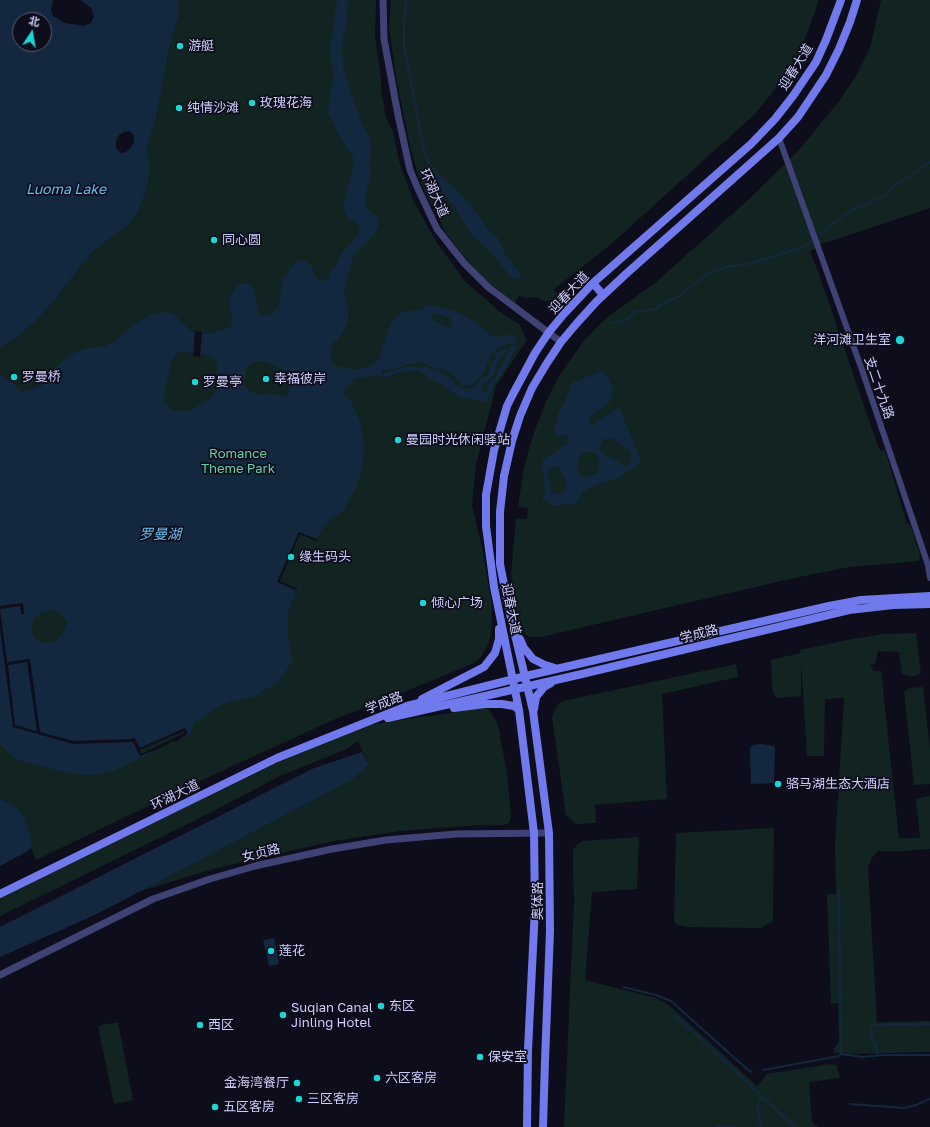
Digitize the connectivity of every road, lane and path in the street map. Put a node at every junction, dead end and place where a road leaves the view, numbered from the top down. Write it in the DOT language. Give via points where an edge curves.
graph roads {
  1 [pos="383,0"];
  2 [pos="841,0"];
  3 [pos="857,0"];
  4 [pos="779,138"];
  5 [pos="593,283"];
  6 [pos="603,296"];
  7 [pos="549,332"];
  8 [pos="561,342"];
  9 [pos="519,381"];
  10 [pos="532,388"];
  11 [pos="930,578"];
  12 [pos="930,596"];
  13 [pos="930,604"];
  14 [pos="508,605"];
  15 [pos="498,606"];
  16 [pos="558,669"];
  17 [pos="526,676"];
  18 [pos="514,680"];
  19 [pos="558,680"];
  20 [pos="528,686"];
  21 [pos="515,689"];
  22 [pos="406,710"];
  23 [pos="519,710"];
  24 [pos="533,711"];
  25 [pos="364,724"];
  26 [pos="534,834"];
  27 [pos="548,834"];
  28 [pos="0,894"];
  29 [pos="0,975"];
  30 [pos="527,1127"];
  31 [pos="543,1127"];
  1 -- 7 [label="street, 环湖大道" via="384,39 410,170 437,229 464,263 488,287"];
  2 -- 5 [label="main road, 迎春大道" via="816,62 775,119 751,144"];
  3 -- 4 [label="main road, 迎春大道" via="839,49 826,75 798,117"];
  4 -- 6 [label="main road, 迎春大道"];
  4 -- 11 [label="street, 支二十九路" via="860,366 928,565"];
  5 -- 6 [label="main road"];
  5 -- 7 [label="main road, 迎春大道"];
  6 -- 8 [label="main road, 迎春大道"];
  7 -- 8 [label="street, 环湖大道"];
  7 -- 9 [label="main road, 迎春大道"];
  8 -- 10 [label="main road, 迎春大道"];
  9 -- 10 [label="main road"];
  9 -- 15 [label="main road, 迎春大道" via="502,422 486,495 486,526"];
  10 -- 14 [label="main road, 迎春大道" via="512,441 500,512 500,564"];
  12 -- 16 [label="main road, 学成路" via="861,600 829,606"];
  13 -- 19 [label="main road, 学成路" via="849,610"];
  14 -- 16 [label="main road" via="524,648 533,659 544,666"];
  14 -- 17 [label="main road, 迎春大道"];
  15 -- 18 [label="main road, 迎春大道"];
  15 -- 22 [label="main road" via="499,639 495,653 484,667"];
  16 -- 17 [label="main road, 学成路"];
  17 -- 18 [label="main road, 学成路"];
  17 -- 20 [label="main road, 奥体路"];
  18 -- 21 [label="main road, 奥体路"];
  18 -- 22 [label="main road, 学成路"];
  19 -- 20 [label="main road, 学成路"];
  19 -- 24 [label="main road" via="544,687 536,697"];
  20 -- 21 [label="main road, 学成路"];
  20 -- 24 [label="main road, 奥体路"];
  21 -- 22 [label="main road, 学成路"];
  21 -- 23 [label="main road, 奥体路"];
  22 -- 23 [label="main road" via="485,704 514,706"];
  22 -- 25 [label="main road, 学成路"];
  23 -- 26 [label="main road, 奥体路"];
  24 -- 27 [label="main road, 奥体路"];
  25 -- 28 [label="main road, 环湖大道" via="278,758"];
  26 -- 27 [label="street, 女贞路"];
  26 -- 29 [label="street, 女贞路" via="456,834 386,840 255,866 153,899"];
  26 -- 30 [label="main road, 奥体路" via="535,906"];
  27 -- 31 [label="main road, 奥体路" via="550,931"];
}
